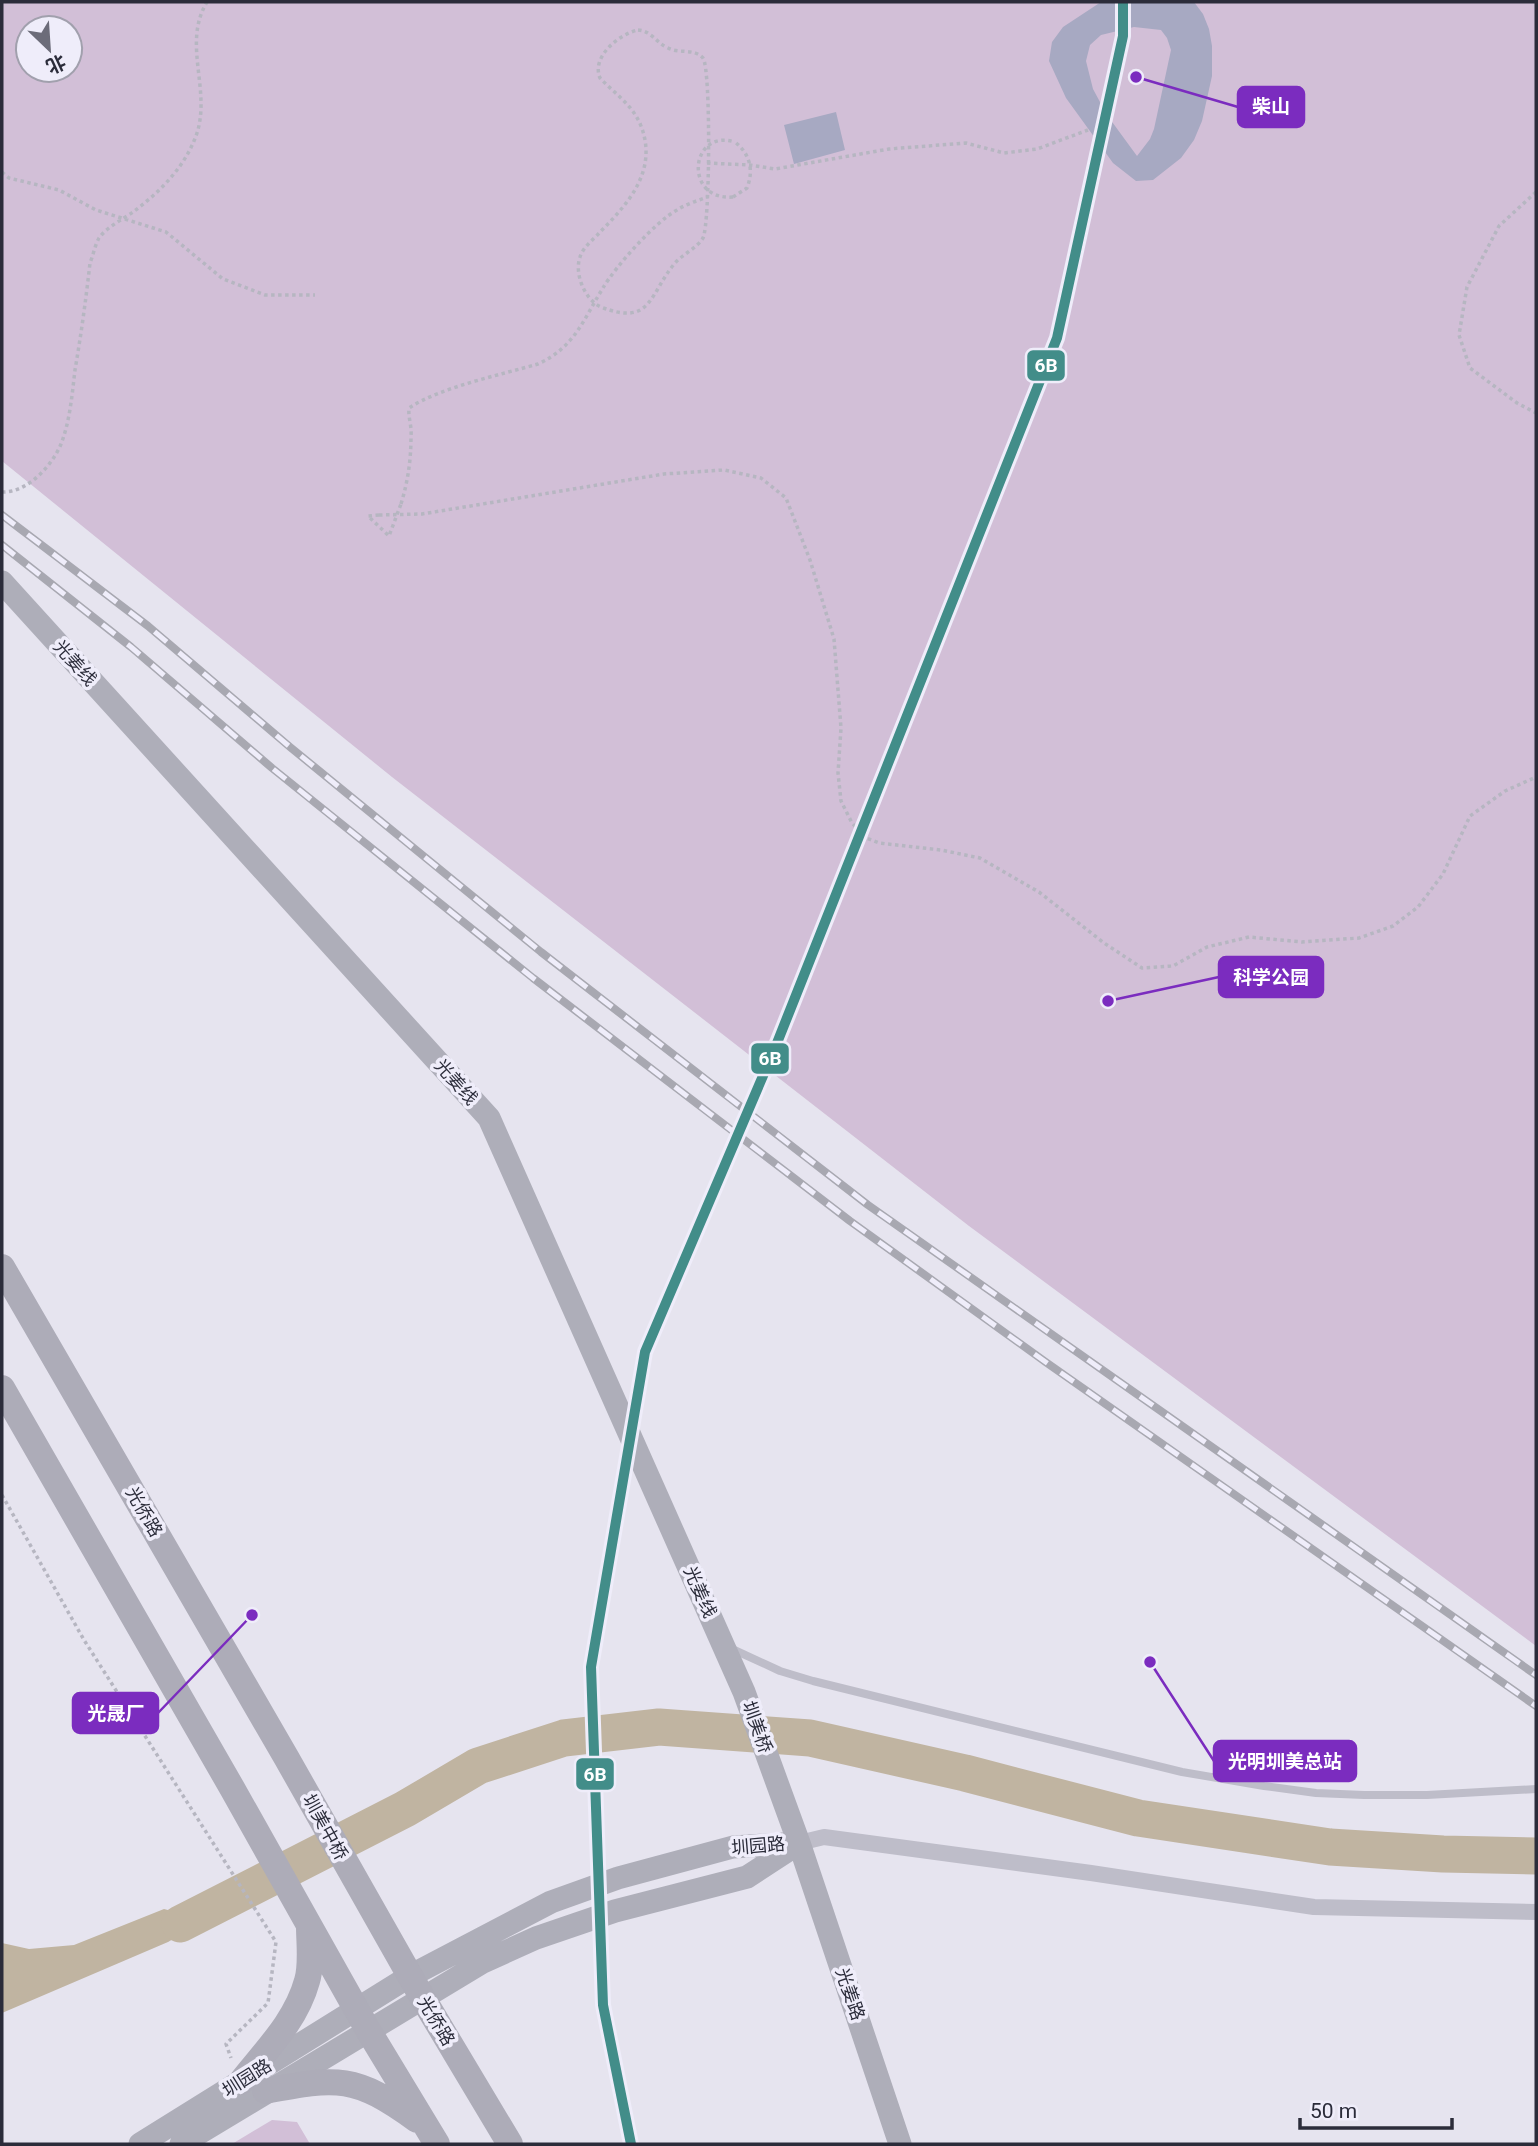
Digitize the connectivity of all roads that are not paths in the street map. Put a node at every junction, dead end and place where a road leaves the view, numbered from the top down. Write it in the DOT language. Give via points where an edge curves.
graph roads {
  1 [pos="2,582"];
  2 [pos="2,1267"];
  3 [pos="2,1388"];
  4 [pos="724,1645"];
  5 [pos="744,1692"];
  6 [pos="286,1757"];
  7 [pos="1536,1789"];
  8 [pos="799,1843"];
  9 [pos="364,1897"];
  10 [pos="1536,1912"];
  11 [pos="309,1926"];
  12 [pos="416,1987"];
  13 [pos="362,2020"];
  14 [pos="241,2082"];
  15 [pos="265,2091"];
  16 [pos="432,2136"];
  17 [pos="141,2144"];
  18 [pos="181,2144"];
  19 [pos="510,2144"];
  20 [pos="900,2144"];
  1 -- 4 [label="street, 光姜线" via="489,1118"];
  2 -- 6 [label="main road, 光侨路"];
  3 -- 11 [label="main road"];
  4 -- 5 [label="street, 光姜线"];
  4 -- 7 [label="lane" via="813,1681 1182,1772 1364,1796"];
  5 -- 8 [label="street, 圳美桥"];
  6 -- 9 [label="main road, 圳美中桥"];
  8 -- 10 [label="street" via="824,1837 1314,1907"];
  8 -- 12 [label="street, 圳园路" via="747,1877 614,1911"];
  8 -- 12 [label="street, 圳园路" via="733,1847 618,1878 551,1902"];
  8 -- 20 [label="street, 光姜路"];
  9 -- 12 [label="main road, 光侨路"];
  11 -- 13 [label="main road"];
  11 -- 14 [label="main road" via="308,1979 297,2009"];
  12 -- 13 [label="street, 圳园路"];
  12 -- 19 [label="main road, 光侨路"];
  13 -- 14 [label="street, 圳园路"];
  13 -- 15 [label="street, 圳园路"];
  13 -- 16 [label="main road"];
  14 -- 17 [label="street, 圳园路"];
  15 -- 16 [label="main road" via="310,2082 361,2086 388,2099"];
  15 -- 18 [label="street, 圳园路"];
}
